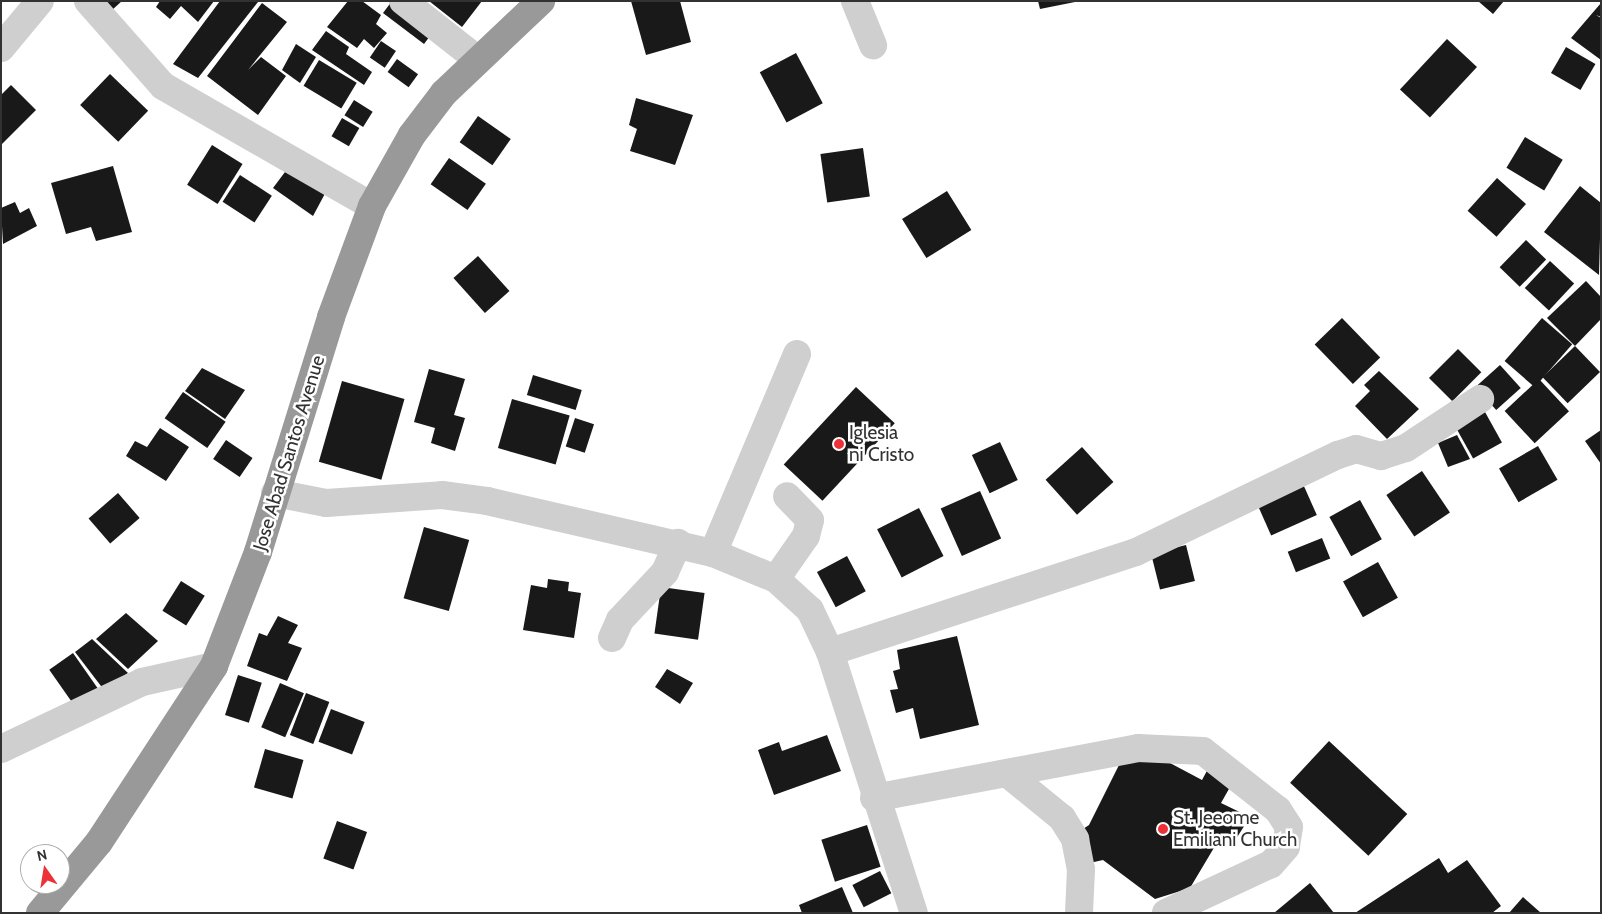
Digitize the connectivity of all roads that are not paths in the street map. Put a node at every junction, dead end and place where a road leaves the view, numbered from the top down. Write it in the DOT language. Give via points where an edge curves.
graph roads {
  1 [pos="40,1"];
  2 [pos="88,1"];
  3 [pos="403,1"];
  4 [pos="541,1"];
  5 [pos="855,1"];
  6 [pos="873,45"];
  7 [pos="1,48"];
  8 [pos="477,59"];
  9 [pos="372,206"];
  10 [pos="797,354"];
  11 [pos="1480,399"];
  12 [pos="275,493"];
  13 [pos="787,496"];
  14 [pos="678,544"];
  15 [pos="712,553"];
  16 [pos="776,578"];
  17 [pos="612,638"];
  18 [pos="830,652"];
  19 [pos="214,666"];
  20 [pos="1,749"];
  21 [pos="1008,774"];
  22 [pos="874,798"];
  23 [pos="910,911"];
  24 [pos="40,913"];
  25 [pos="1079,913"];
  26 [pos="1166,913"];
  1 -- 7 [label="street"];
  2 -- 9 [label="street" via="163,86"];
  3 -- 8 [label="street"];
  4 -- 8 [label="highway, Jose Abad Santos Avenue"];
  5 -- 6 [label="street"];
  8 -- 9 [label="highway, Jose Abad Santos Avenue" via="412,135"];
  9 -- 12 [label="highway, Jose Abad Santos Avenue"];
  10 -- 15 [label="street"];
  11 -- 18 [label="street" via="1406,448 1381,456 1356,449 1338,455 1136,552"];
  12 -- 14 [label="street" via="326,503 442,495 487,501"];
  12 -- 19 [label="highway, Jose Abad Santos Avenue" via="258,552"];
  13 -- 16 [label="street" via="810,520 806,536"];
  14 -- 15 [label="street"];
  14 -- 17 [label="street" via="664,572 620,620"];
  15 -- 16 [label="street"];
  16 -- 18 [label="street" via="810,610"];
  18 -- 22 [label="street"];
  19 -- 20 [label="street" via="142,682"];
  19 -- 24 [label="highway, Jose Abad Santos Avenue" via="99,842"];
  21 -- 22 [label="street"];
  21 -- 25 [label="street" via="1062,818 1075,839 1081,869"];
  21 -- 26 [label="street" via="1138,748 1203,751 1278,810 1289,827 1286,847 1272,864"];
  22 -- 23 [label="street"];
}
